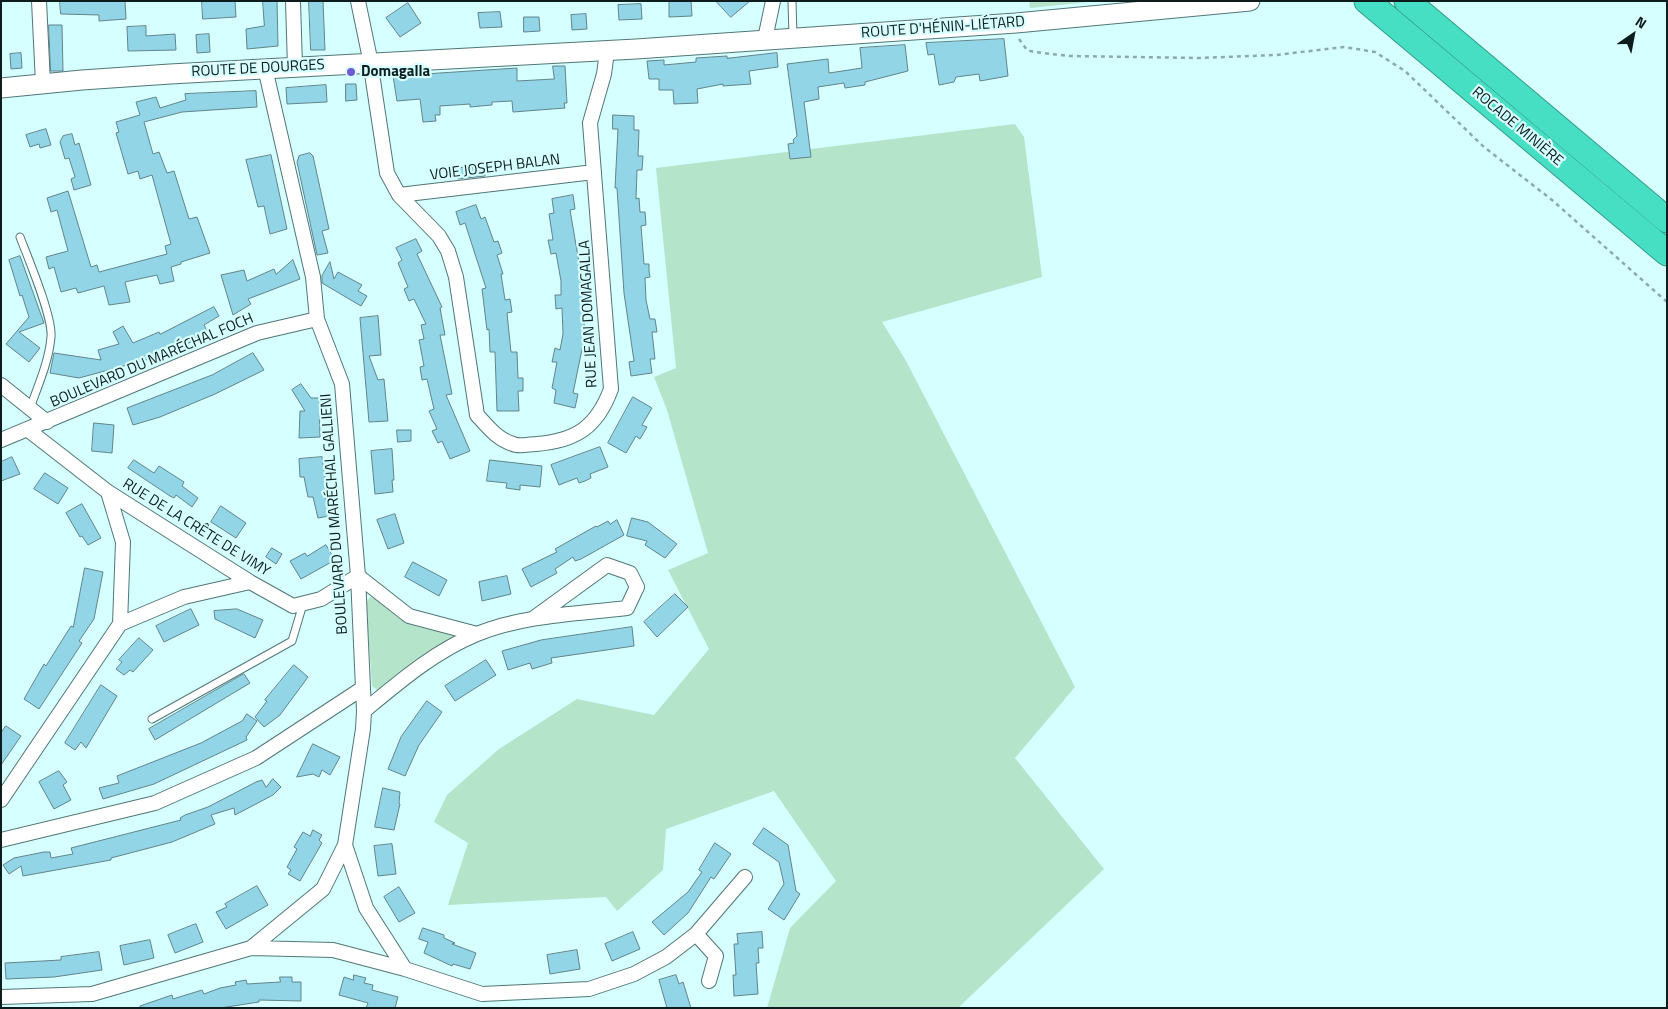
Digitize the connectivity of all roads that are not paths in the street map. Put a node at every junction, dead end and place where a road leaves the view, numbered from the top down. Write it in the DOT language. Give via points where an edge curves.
graph roads {
  1 [pos="39,1"];
  2 [pos="293,1"];
  3 [pos="358,1"];
  4 [pos="773,1"];
  5 [pos="792,1"];
  6 [pos="1250,1"];
  7 [pos="1366,1"];
  8 [pos="1407,1"];
  9 [pos="793,37"];
  10 [pos="765,39"];
  11 [pos="636,49"];
  12 [pos="604,50"];
  13 [pos="370,63"];
  14 [pos="295,67"];
  15 [pos="266,68"];
  16 [pos="43,83"];
  17 [pos="1,88"];
  18 [pos="594,172"];
  19 [pos="399,195"];
  20 [pos="1607,202"];
  21 [pos="1667,220"];
  22 [pos="20,237"];
  23 [pos="1667,253"];
  24 [pos="1667,269"];
  25 [pos="317,319"];
  26 [pos="1,386"];
  27 [pos="30,408"];
  28 [pos="47,422"];
  29 [pos="27,430"];
  30 [pos="1,440"];
  31 [pos="108,492"];
  32 [pos="358,576"];
  33 [pos="250,582"];
  34 [pos="303,603"];
  35 [pos="534,618"];
  36 [pos="120,624"];
  37 [pos="477,634"];
  38 [pos="363,688"];
  39 [pos="364,711"];
  40 [pos="152,719"];
  41 [pos="1,800"];
  42 [pos="1,840"];
  43 [pos="345,845"];
  44 [pos="745,877"];
  45 [pos="696,934"];
  46 [pos="251,948"];
  47 [pos="405,969"];
  48 [pos="709,981"];
  49 [pos="1,997"];
  1 -- 16 [label="street"];
  2 -- 14 [label="street"];
  3 -- 13 [label="street, RUE JEAN DOMAGALLA"];
  4 -- 10 [label="street"];
  5 -- 9 [label="lane"];
  6 -- 9 [label="main road, ROUTE D'HÉNIN-LIÉTARD" via="1016,23"];
  7 -- 20 [label="highway, ROCADE MINIÈRE"];
  8 -- 21 [label="highway, ROCADE MINIÈRE"];
  9 -- 10 [label="main road, ROUTE D'HÉNIN-LIÉTARD"];
  10 -- 11 [label="main road, ROUTE D'HÉNIN-LIÉTARD"];
  11 -- 12 [label="main road, ROUTE DE DOURGES"];
  12 -- 13 [label="main road, ROUTE DE DOURGES"];
  12 -- 18 [label="street, RUE JEAN DOMAGALLA" via="604,74 590,123"];
  13 -- 14 [label="main road, ROUTE DE DOURGES"];
  13 -- 19 [label="street, RUE JEAN DOMAGALLA" via="387,173"];
  14 -- 15 [label="main road, ROUTE DE DOURGES"];
  15 -- 16 [label="main road, ROUTE DE DOURGES"];
  15 -- 25 [label="street, BOULEVARD DU MARÉCHAL GALLIENI" via="313,277"];
  16 -- 17 [label="main road, ROUTE DE DOURGES"];
  18 -- 19 [label="street, VOIE JOSEPH BALAN"];
  18 -- 19 [label="street, RUE JEAN DOMAGALLA" via="611,389 604,410 582,432 553,442 514,445 492,432 477,415 456,277 448,251 439,236"];
  20 -- 23 [label="highway, ROCADE MINIÈRE"];
  20 -- 24 [label="highway" via="1624,231"];
  22 -- 27 [label="lane" via="52,336"];
  25 -- 28 [label="street, BOULEVARD DU MARÉCHAL FOCH" via="257,333"];
  25 -- 32 [label="street, BOULEVARD DU MARÉCHAL GALLIENI" via="342,384"];
  26 -- 27 [label="street"];
  27 -- 28 [label="street"];
  28 -- 29 [label="street, BOULEVARD DU MARÉCHAL FOCH"];
  29 -- 30 [label="street, BOULEVARD DU MARÉCHAL FOCH"];
  29 -- 31 [label="street, RUE DE LA CRÊTE DE VIMY"];
  31 -- 33 [label="street, RUE DE LA CRÊTE DE VIMY"];
  31 -- 36 [label="street" via="123,542"];
  32 -- 34 [label="street, RUE DE LA CRÊTE DE VIMY" via="321,598"];
  32 -- 37 [label="street" via="409,616"];
  32 -- 38 [label="street, BOULEVARD DU MARÉCHAL GALLIENI"];
  33 -- 34 [label="street, RUE DE LA CRÊTE DE VIMY" via="292,606"];
  33 -- 36 [label="street" via="184,596"];
  34 -- 40 [label="lane" via="292,641"];
  35 -- 35 [label="street" via="627,608 637,587 630,573 607,565"];
  35 -- 37 [label="street"];
  36 -- 41 [label="street"];
  37 -- 39 [label="street" via="419,666"];
  38 -- 39 [label="street, BOULEVARD DU MARÉCHAL GALLIENI"];
  38 -- 42 [label="street" via="256,758 155,803"];
  39 -- 43 [label="street, BOULEVARD DU MARÉCHAL GALLIENI"];
  43 -- 46 [label="street" via="323,889"];
  43 -- 47 [label="street" via="366,908"];
  44 -- 45 [label="street"];
  45 -- 47 [label="street" via="666,957 634,974 589,989 482,994"];
  45 -- 48 [label="street" via="716,956"];
  46 -- 47 [label="street" via="333,950"];
  46 -- 49 [label="street" via="92,994"];
}
